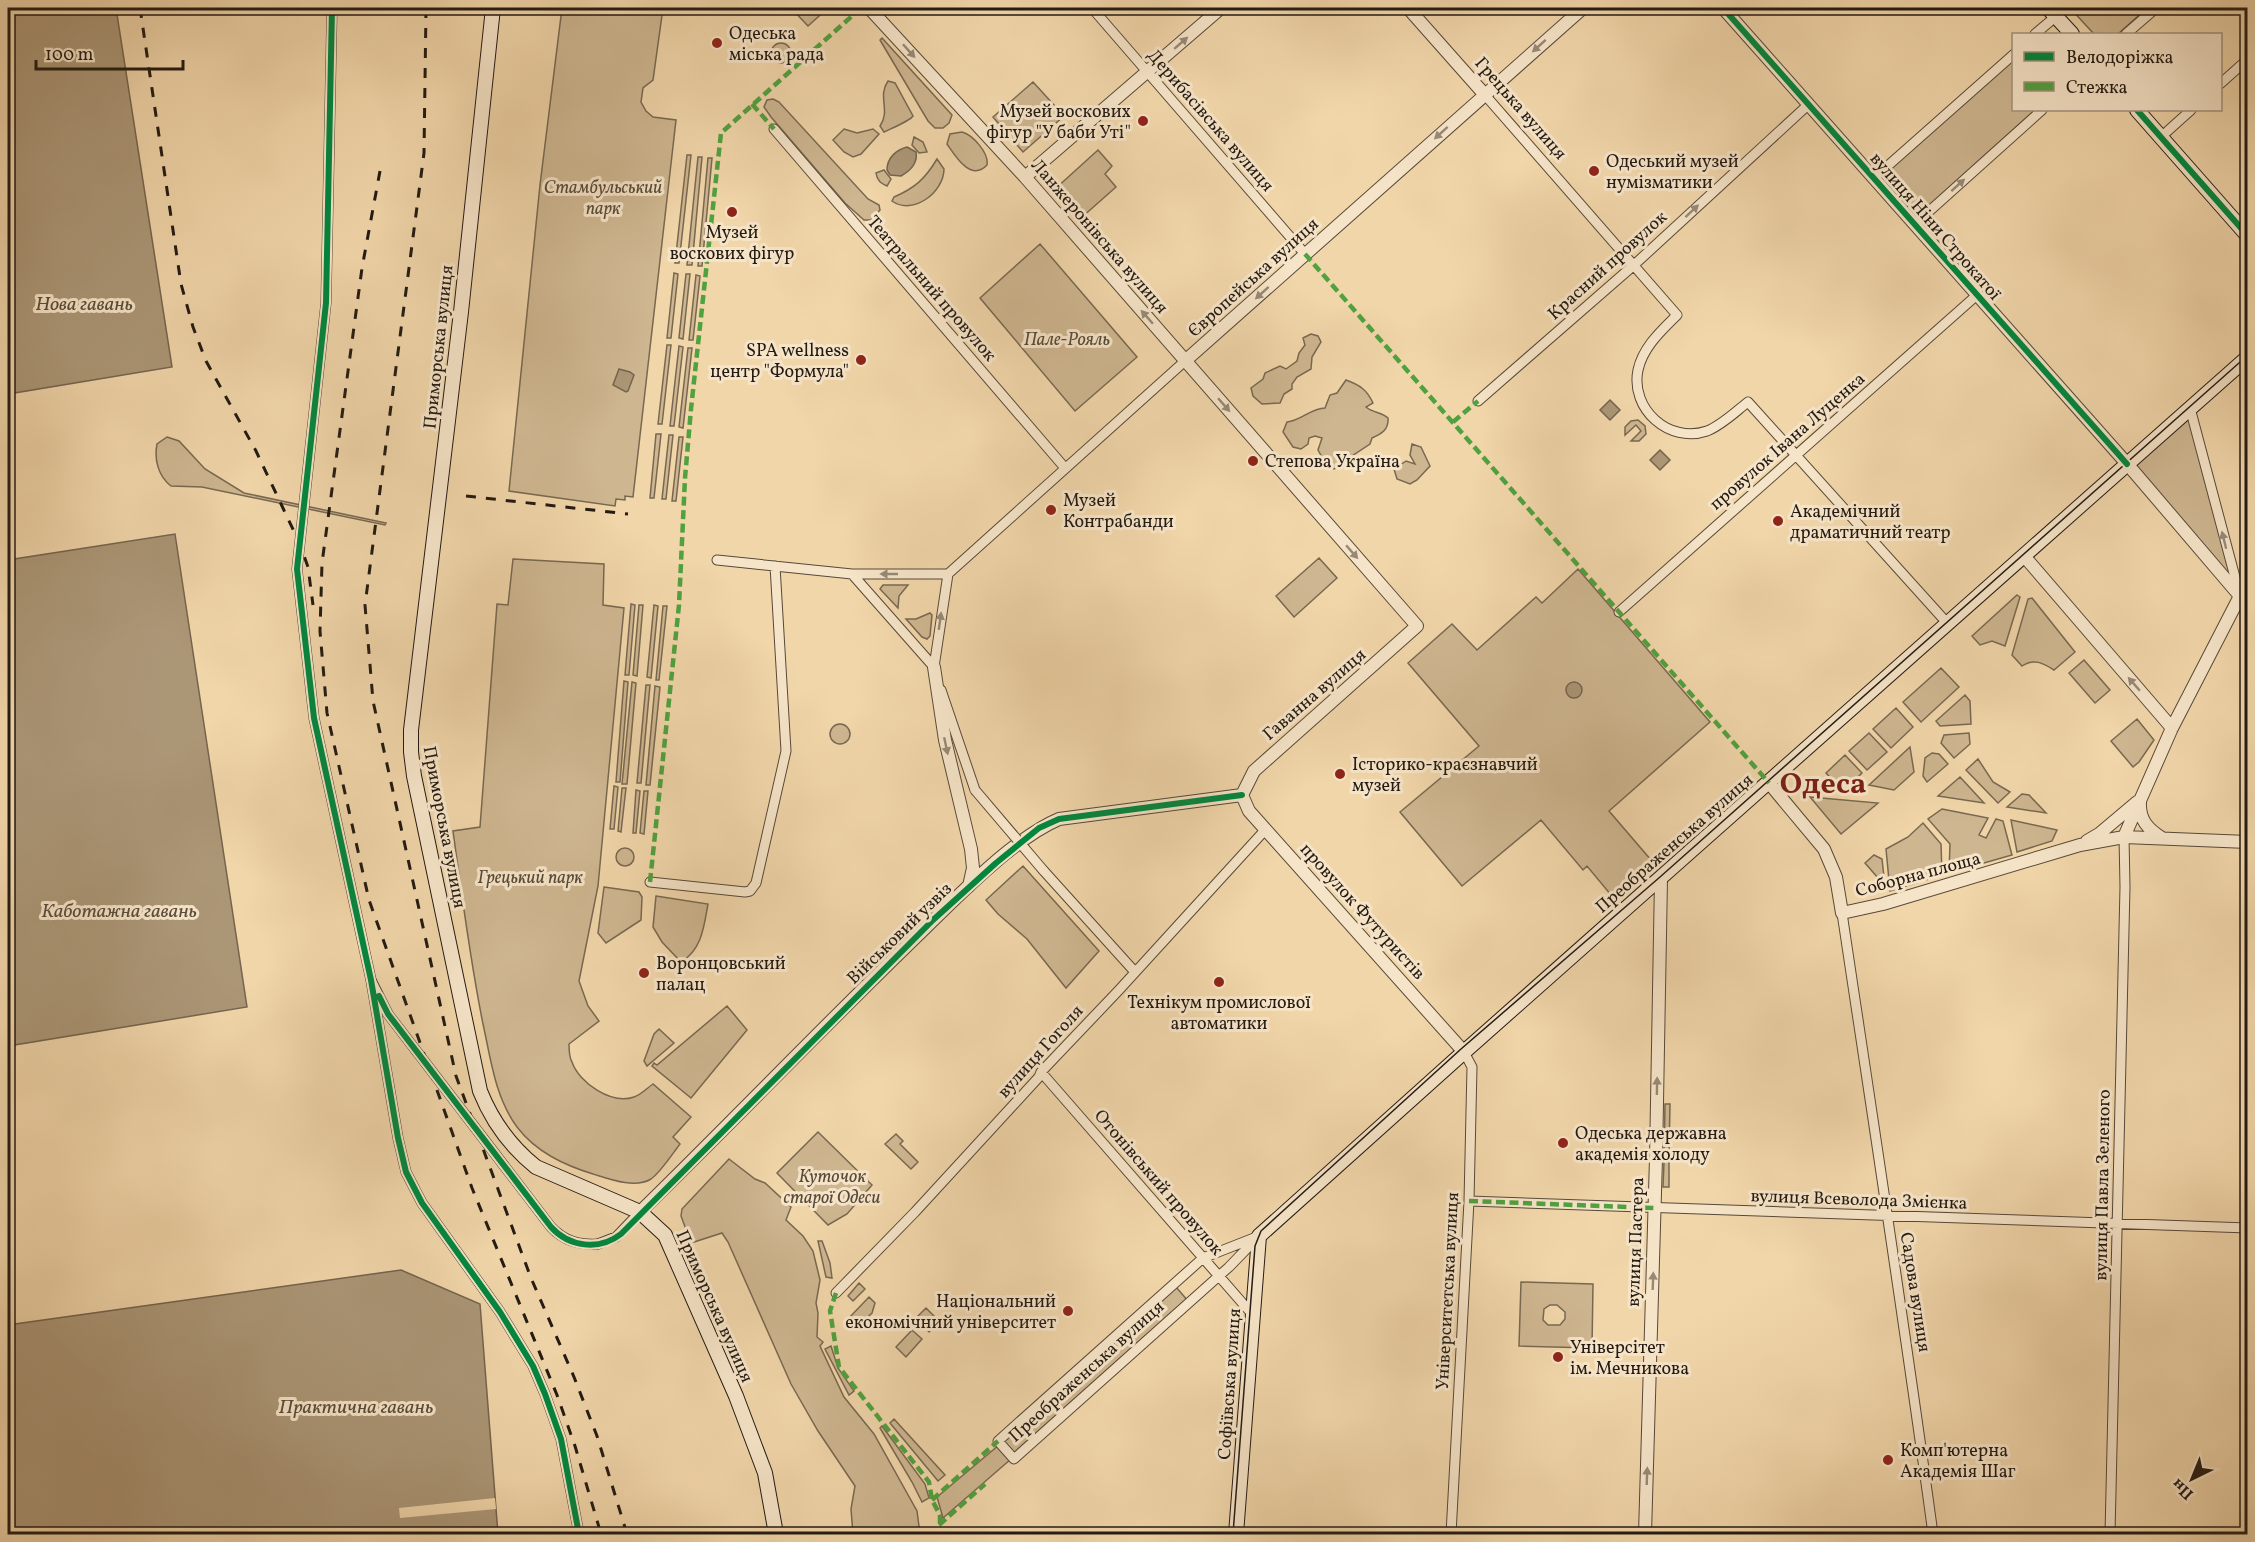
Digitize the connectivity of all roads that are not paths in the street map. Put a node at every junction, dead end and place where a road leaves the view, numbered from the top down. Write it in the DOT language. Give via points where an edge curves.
graph roads {
  1 [pos="332,8"];
  2 [pos="494,8"];
  3 [pos="869,8"];
  4 [pos="1092,8"];
  5 [pos="1221,8"];
  6 [pos="1408,8"];
  7 [pos="1583,8"];
  8 [pos="1723,8"];
  9 [pos="2156,8"];
  10 [pos="2057,10"];
  11 [pos="2036,33"];
  12 [pos="2071,33"];
  13 [pos="2127,33"];
  14 [pos="2012,55"];
  15 [pos="2247,59"];
  16 [pos="1147,71"];
  17 [pos="2222,82"];
  18 [pos="1485,94"];
  19 [pos="1809,104"];
  20 [pos="2041,111"];
  21 [pos="2138,111"];
  22 [pos="2190,111"];
  23 [pos="774,129"];
  24 [pos="2161,136"];
  25 [pos="1025,177"];
  26 [pos="1874,178"];
  27 [pos="1915,224"];
  28 [pos="2247,236"];
  29 [pos="1305,254"];
  30 [pos="1634,265"];
  31 [pos="1977,295"];
  32 [pos="2247,357"];
  33 [pos="1185,361"];
  34 [pos="1478,401"];
  35 [pos="2190,408"];
  36 [pos="1796,456"];
  37 [pos="2127,464"];
  38 [pos="1065,468"];
  39 [pos="2024,556"];
  40 [pos="717,560"];
  41 [pos="775,566"];
  42 [pos="852,574"];
  43 [pos="948,574"];
  44 [pos="2244,597"];
  45 [pos="1619,612"];
  46 [pos="1948,624"];
  47 [pos="1418,626"];
  48 [pos="934,667"];
  49 [pos="2172,728"];
  50 [pos="1769,783"];
  51 [pos="1242,795"];
  52 [pos="2140,799"];
  53 [pos="1266,829"];
  54 [pos="2124,837"];
  55 [pos="2163,838"];
  56 [pos="2247,842"];
  57 [pos="2080,845"];
  58 [pos="1660,879"];
  59 [pos="650,882"];
  60 [pos="969,886"];
  61 [pos="1842,913"];
  62 [pos="1135,972"];
  63 [pos="371,980"];
  64 [pos="1463,1050"];
  65 [pos="1041,1072"];
  66 [pos="1469,1201"];
  67 [pos="1654,1208"];
  68 [pos="640,1212"];
  69 [pos="1887,1216"];
  70 [pos="2116,1224"];
  71 [pos="2247,1228"];
  72 [pos="1259,1236"];
  73 [pos="1203,1258"];
  74 [pos="1219,1276"];
  75 [pos="836,1293"];
  76 [pos="1252,1314"];
  77 [pos="579,1534"];
  78 [pos="776,1534"];
  79 [pos="1236,1534"];
  80 [pos="1451,1534"];
  81 [pos="1645,1534"];
  82 [pos="1934,1534"];
  83 [pos="2110,1534"];
  1 -- 63 [label="street" via="326,303 297,556 315,727"];
  2 -- 68 [label="main road, Приморська вулиця" via="411,752 480,1091 488,1111 536,1167"];
  3 -- 25 [label="street, Ланжеронівська вулиця, one-way"];
  4 -- 16 [label="street, Дерибасівська вулиця"];
  16 -- 5 [label="street, one-way"];
  6 -- 18 [label="street, Грецька вулиця"];
  7 -- 18 [label="street, Європейська вулиця, one-way"];
  8 -- 19 [label="street, вулиця Ніни Строкатої"];
  9 -- 13 [label="street"];
  10 -- 11 [label="street"];
  10 -- 12 [label="main road"];
  14 -- 26 [label="street"];
  15 -- 17 [label="street"];
  16 -- 25 [label="street"];
  16 -- 29 [label="street, Дерибасівська вулиця"];
  18 -- 29 [label="street, Європейська вулиця, one-way"];
  18 -- 30 [label="street, Грецька вулиця"];
  19 -- 26 [label="street, вулиця Ніни Строкатої"];
  30 -- 19 [label="street, Красний провулок, one-way"];
  27 -- 20 [label="street, one-way"];
  21 -- 24 [label="main road"];
  22 -- 24 [label="street"];
  23 -- 38 [label="street, Театральний провулок"];
  24 -- 28 [label="main road"];
  33 -- 25 [label="street, Ланжеронівська вулиця, one-way"];
  26 -- 27 [label="street, вулиця Ніни Строкатої"];
  27 -- 31 [label="street, вулиця Ніни Строкатої"];
  29 -- 33 [label="street, Європейська вулиця, one-way"];
  30 -- 34 [label="street, Красний провулок"];
  30 -- 36 [label="street, Грецька вулиця" via="1677,315 1652,341 1638,369 1638,389 1651,417 1667,429 1696,434 1715,427 1748,402"];
  31 -- 36 [label="street, провулок Івана Луценка"];
  31 -- 37 [label="street, вулиця Ніни Строкатої"];
  32 -- 35 [label="main road, Преображенська вулиця"];
  33 -- 38 [label="street, Європейська вулиця"];
  33 -- 47 [label="street, Ланжеронівська вулиця, one-way"];
  35 -- 37 [label="main road, Преображенська вулиця"];
  44 -- 35 [label="street, one-way"];
  36 -- 45 [label="street, провулок Івана Луценка"];
  36 -- 46 [label="street"];
  37 -- 39 [label="main road, Преображенська вулиця"];
  37 -- 44 [label="street, вулиця Ніни Строкатої"];
  38 -- 43 [label="street, Європейська вулиця"];
  39 -- 46 [label="main road, Преображенська вулиця"];
  49 -- 39 [label="street, one-way"];
  40 -- 41 [label="street"];
  41 -- 42 [label="street"];
  41 -- 59 [label="street" via="786,751 756,883 745,892"];
  43 -- 42 [label="street, one-way"];
  42 -- 48 [label="street"];
  48 -- 43 [label="street, one-way"];
  44 -- 49 [label="street, Соборна площа"];
  46 -- 50 [label="main road, Преображенська вулиця"];
  47 -- 51 [label="street, Гаванна вулиця" via="1254,771"];
  48 -- 60 [label="street, one-way" via="945,740 971,849 973,868"];
  48 -- 62 [label="street, bridge" via="975,790"];
  49 -- 52 [label="street, Соборна площа"];
  50 -- 58 [label="main road, Преображенська вулиця"];
  50 -- 61 [label="street, Соборна площа" via="1824,849 1836,877"];
  51 -- 53 [label="street, провулок Футуристів" via="1249,811"];
  51 -- 60 [label="street, Військовий узвіз" via="1059,819 1039,828"];
  52 -- 54 [label="street, Соборна площа"];
  52 -- 55 [label="street" via="2139,813 2144,823"];
  52 -- 57 [label="street, Соборна площа"];
  53 -- 62 [label="street, вулиця Гоголя"];
  53 -- 64 [label="street, провулок Футуристів"];
  54 -- 55 [label="street"];
  54 -- 57 [label="street, Соборна площа"];
  54 -- 70 [label="street, вулиця Павла Зеленого"];
  55 -- 56 [label="street"];
  57 -- 61 [label="street, Соборна площа"];
  58 -- 64 [label="main road, Преображенська вулиця"];
  67 -- 58 [label="street, вулиця Пастера, one-way"];
  60 -- 68 [label="street, Військовий узвіз"];
  61 -- 69 [label="street, Садова вулиця"];
  62 -- 65 [label="street, вулиця Гоголя"];
  63 -- 68 [label="street, bridge" via="388,1014 561,1237 598,1244 616,1237"];
  63 -- 77 [label="street, bridge" via="406,1172 422,1203 501,1312 532,1366 561,1439"];
  64 -- 66 [label="street, Університетська вулиця" via="1472,1067"];
  64 -- 72 [label="main road, Преображенська вулиця"];
  65 -- 73 [label="street, Отонівський провулок"];
  65 -- 75 [label="street, вулиця Гоголя"];
  66 -- 67 [label="street, вулиця Всеволода Змієнка"];
  66 -- 80 [label="street, Університетська вулиця"];
  67 -- 69 [label="street, вулиця Всеволода Змієнка"];
  81 -- 67 [label="street, вулиця Пастера, one-way"];
  68 -- 78 [label="main road, Приморська вулиця" via="665,1235 736,1396 765,1473"];
  69 -- 70 [label="street, вулиця Всеволода Змієнка"];
  69 -- 82 [label="street, Садова вулиця"];
  70 -- 71 [label="street, вулиця Всеволода Змієнка"];
  70 -- 83 [label="street, вулиця Павла Зеленого"];
  72 -- 73 [label="street, Преображенська вулиця"];
  72 -- 74 [label="street, Преображенська вулиця"];
  72 -- 76 [label="main road, Софіївська вулиця"];
  73 -- 74 [label="street, Отонівський провулок"];
  73 -- 74 [label="street, Преображенська вулиця" via="998,1441 1014,1459"];
  74 -- 76 [label="street, Отонівський провулок"];
  76 -- 79 [label="main road, Софіївська вулиця"];
}
